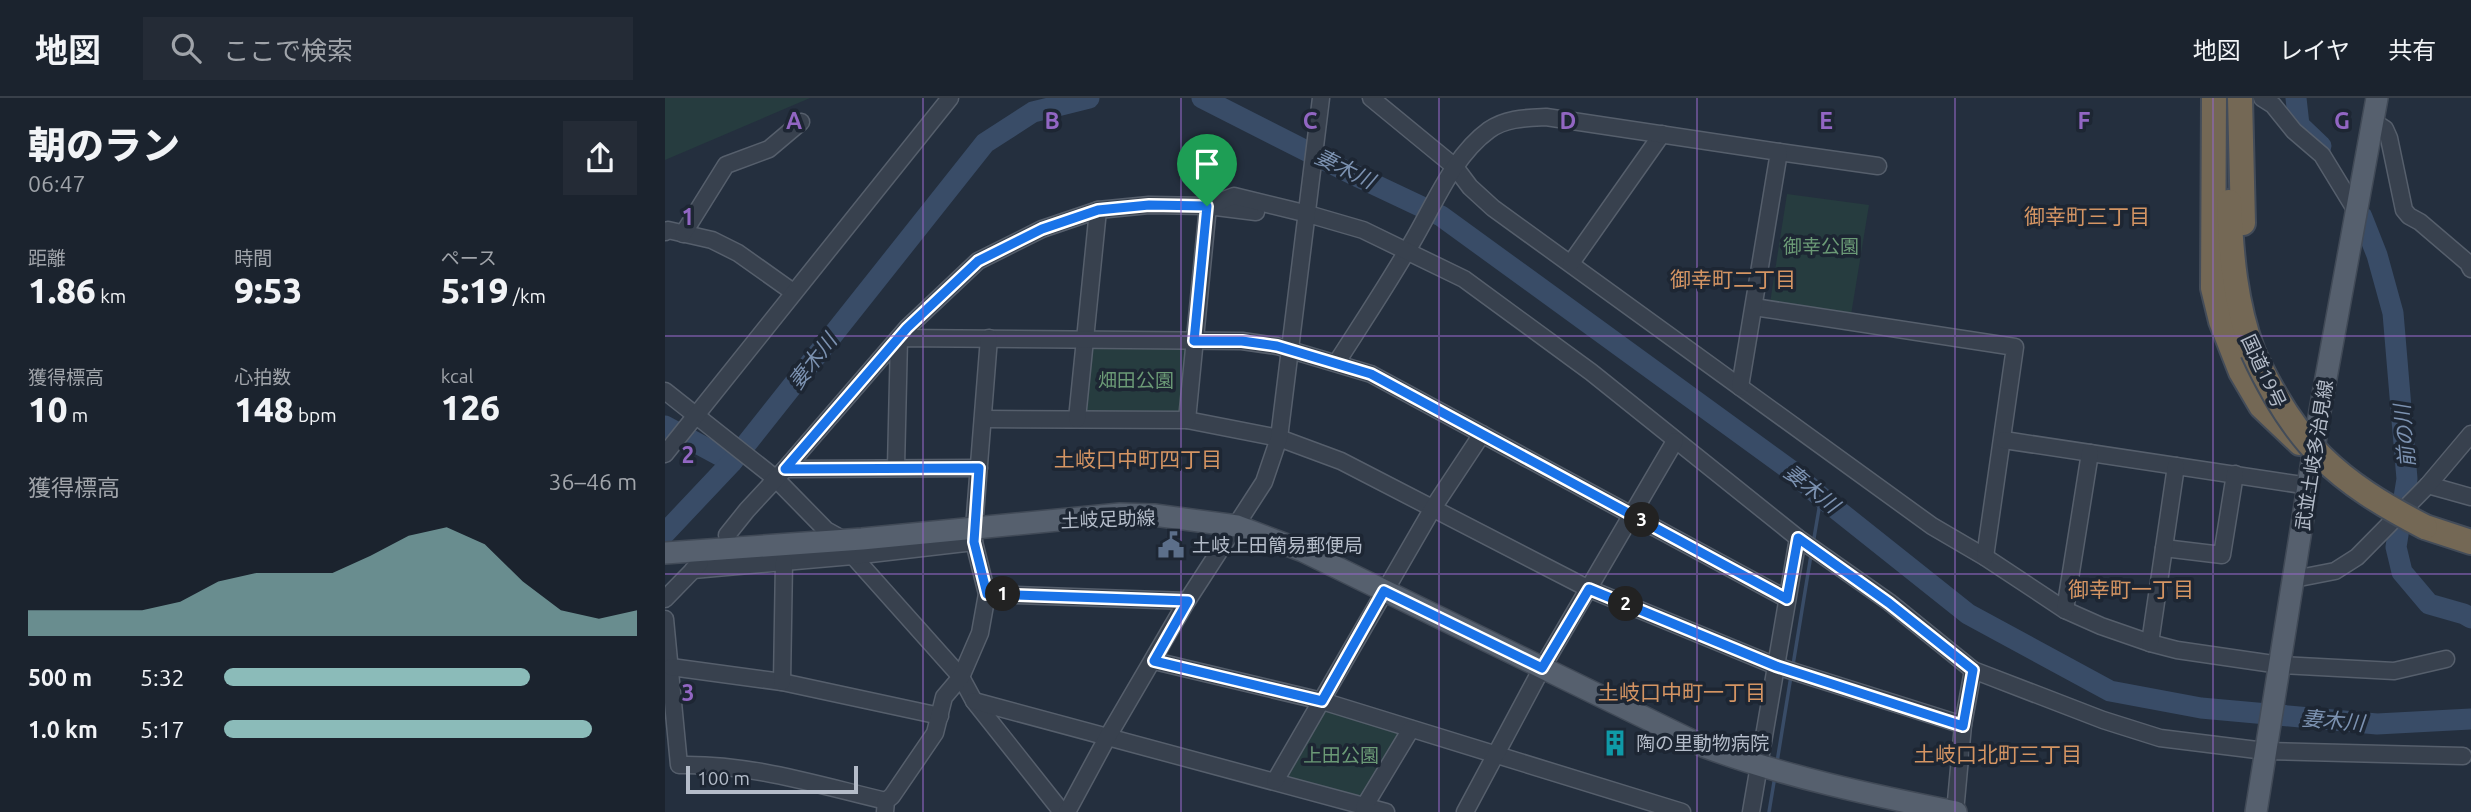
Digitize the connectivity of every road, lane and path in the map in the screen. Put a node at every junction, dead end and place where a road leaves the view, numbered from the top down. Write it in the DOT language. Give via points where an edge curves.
graph roads {
  1 [pos="950,98"];
  2 [pos="1371,98"];
  3 [pos="2214,98"];
  4 [pos="2225,98"];
  5 [pos="2240,98"];
  6 [pos="2262,98"];
  7 [pos="2377,98"];
  8 [pos="1321,101"];
  9 [pos="2371,120"];
  10 [pos="801,122"];
  11 [pos="1662,134"];
  12 [pos="1779,152"];
  13 [pos="1878,166"];
  14 [pos="1452,172"];
  15 [pos="1207,206"];
  16 [pos="1309,209"];
  17 [pos="2355,209"];
  18 [pos="1098,210"];
  19 [pos="1256,212"];
  20 [pos="665,232"];
  21 [pos="683,234"];
  22 [pos="1409,248"];
  23 [pos="1571,262"];
  24 [pos="2471,269"];
  25 [pos="793,292"];
  26 [pos="1754,307"];
  27 [pos="899,338"];
  28 [pos="989,338"];
  29 [pos="1085,340"];
  30 [pos="1194,341"];
  31 [pos="2259,349"];
  32 [pos="1290,350"];
  33 [pos="1337,362"];
  34 [pos="1740,387"];
  35 [pos="665,391"];
  36 [pos="702,418"];
  37 [pos="983,419"];
  38 [pos="1077,419"];
  39 [pos="1187,420"];
  40 [pos="1482,434"];
  41 [pos="2471,435"];
  42 [pos="1279,438"];
  43 [pos="2004,440"];
  44 [pos="1675,441"];
  45 [pos="2314,447"];
  46 [pos="2090,453"];
  47 [pos="665,454"];
  48 [pos="2176,466"];
  49 [pos="895,467"];
  50 [pos="979,468"];
  51 [pos="775,472"];
  52 [pos="2235,474"];
  53 [pos="2428,485"];
  54 [pos="2309,486"];
  55 [pos="2471,497"];
  56 [pos="1433,508"];
  57 [pos="1632,514"];
  58 [pos="2428,520"];
  59 [pos="1237,526"];
  60 [pos="2471,528"];
  61 [pos="727,535"];
  62 [pos="974,535"];
  63 [pos="1798,538"];
  64 [pos="2471,542"];
  65 [pos="849,548"];
  66 [pos="2164,548"];
  67 [pos="665,553"];
  68 [pos="1985,557"];
  69 [pos="697,561"];
  70 [pos="784,561"];
  71 [pos="2294,579"];
  72 [pos="1589,589"];
  73 [pos="1384,591"];
  74 [pos="987,594"];
  75 [pos="665,599"];
  76 [pos="1787,599"];
  77 [pos="1188,601"];
  78 [pos="2066,610"];
  79 [pos="665,619"];
  80 [pos="2150,643"];
  81 [pos="2446,659"];
  82 [pos="1154,661"];
  83 [pos="1776,666"];
  84 [pos="671,667"];
  85 [pos="1542,668"];
  86 [pos="2280,668"];
  87 [pos="1973,670"];
  88 [pos="961,677"];
  89 [pos="782,682"];
  90 [pos="974,701"];
  91 [pos="1322,701"];
  92 [pos="940,716"];
  93 [pos="1963,726"];
  94 [pos="1411,729"];
  95 [pos="1107,738"];
  96 [pos="2266,748"];
  97 [pos="1496,753"];
  98 [pos="2463,755"];
  99 [pos="672,766"];
  100 [pos="1758,766"];
  101 [pos="1275,781"];
  102 [pos="885,806"];
  103 [pos="1356,808"];
  104 [pos="1064,812"];
  105 [pos="1386,812"];
  106 [pos="1465,812"];
  107 [pos="1682,812"];
  108 [pos="1751,812"];
  109 [pos="1955,812"];
  110 [pos="2256,812"];
  1 -- 25 [label="street"];
  2 -- 14 [label="street"];
  3 -- 45 [label="highway" via="2213,288 2221,321 2241,372 2261,406 2302,444"];
  4 -- 31 [label="highway, 国道19号" via="2231,251 2238,303"];
  5 -- 31 [label="highway, 国道19号" via="2243,248"];
  6 -- 17 [label="street" via="2322,155"];
  7 -- 9 [label="main road, 武並土岐多治見線"];
  8 -- 16 [label="street"];
  9 -- 17 [label="main road, 武並土岐多治見線"];
  9 -- 24 [label="street" via="2385,129 2389,138 2404,210"];
  10 -- 21 [label="street" via="769,149 726,165"];
  11 -- 12 [label="street"];
  11 -- 14 [label="street" via="1546,117 1514,119 1491,128"];
  11 -- 23 [label="street"];
  12 -- 13 [label="street"];
  12 -- 26 [label="street"];
  14 -- 22 [label="street"];
  14 -- 23 [label="street" via="1493,208"];
  15 -- 16 [label="street" via="1234,196"];
  15 -- 18 [label="street"];
  15 -- 19 [label="street"];
  15 -- 30 [label="street"];
  16 -- 22 [label="street"];
  16 -- 32 [label="street"];
  17 -- 45 [label="main road, 武並土岐多治見線"];
  18 -- 27 [label="street" via="1042,229 978,261"];
  18 -- 29 [label="street"];
  20 -- 21 [label="street"];
  21 -- 25 [label="street" via="712,240 738,253"];
  22 -- 33 [label="street"];
  22 -- 44 [label="street" via="1465,279"];
  23 -- 34 [label="street"];
  25 -- 36 [label="street"];
  26 -- 34 [label="street"];
  26 -- 43 [label="street" via="2015,347"];
  27 -- 28 [label="street"];
  27 -- 49 [label="street"];
  27 -- 51 [label="street"];
  28 -- 29 [label="street"];
  28 -- 37 [label="street"];
  29 -- 30 [label="street"];
  29 -- 38 [label="street"];
  30 -- 32 [label="street" via="1242,341"];
  30 -- 39 [label="street"];
  31 -- 58 [label="highway, 国道19号" via="2310,426 2362,474"];
  32 -- 33 [label="street"];
  32 -- 42 [label="street"];
  33 -- 40 [label="street" via="1371,374"];
  34 -- 68 [label="street" via="1932,526"];
  35 -- 36 [label="street"];
  36 -- 47 [label="street"];
  36 -- 51 [label="street"];
  37 -- 38 [label="street"];
  37 -- 50 [label="street"];
  38 -- 39 [label="street"];
  39 -- 42 [label="street"];
  40 -- 56 [label="street"];
  40 -- 57 [label="street"];
  41 -- 53 [label="street"];
  42 -- 56 [label="street" via="1341,461"];
  42 -- 59 [label="street" via="1264,482"];
  43 -- 46 [label="street"];
  43 -- 68 [label="street"];
  44 -- 57 [label="street"];
  44 -- 63 [label="street"];
  45 -- 54 [label="main road, 武並土岐多治見線"];
  46 -- 48 [label="street"];
  46 -- 78 [label="street"];
  48 -- 52 [label="street"];
  48 -- 66 [label="street"];
  49 -- 50 [label="street"];
  49 -- 51 [label="street"];
  50 -- 62 [label="street"];
  51 -- 61 [label="street"];
  51 -- 65 [label="street" via="826,530"];
  52 -- 54 [label="street"];
  52 -- 66 [label="street" via="2223,555"];
  53 -- 55 [label="street"];
  53 -- 71 [label="street" via="2346,566"];
  54 -- 71 [label="main road, 武並土岐多治見線"];
  56 -- 72 [label="street"];
  56 -- 73 [label="street"];
  57 -- 72 [label="street"];
  57 -- 76 [label="street"];
  58 -- 60 [label="highway, 国道19号"];
  58 -- 64 [label="highway, 国道19号"];
  59 -- 62 [label="main road, 土岐足助線" via="1120,514"];
  59 -- 73 [label="main road, 土岐足助線" via="1303,551"];
  59 -- 77 [label="street"];
  62 -- 65 [label="main road, 土岐足助線"];
  62 -- 74 [label="street"];
  63 -- 76 [label="street"];
  63 -- 87 [label="street"];
  65 -- 69 [label="main road, 土岐足助線"];
  65 -- 70 [label="street"];
  65 -- 88 [label="street"];
  66 -- 80 [label="street"];
  67 -- 69 [label="main road, 土岐足助線"];
  68 -- 78 [label="street"];
  69 -- 70 [label="street"];
  69 -- 75 [label="street"];
  70 -- 89 [label="street"];
  71 -- 86 [label="main road, 武並土岐多治見線"];
  72 -- 83 [label="street"];
  72 -- 85 [label="street"];
  73 -- 85 [label="main road, 土岐足助線"];
  73 -- 91 [label="street"];
  74 -- 77 [label="street"];
  74 -- 88 [label="street" via="980,633"];
  76 -- 83 [label="street"];
  77 -- 82 [label="street"];
  78 -- 80 [label="street"];
  79 -- 84 [label="street"];
  80 -- 86 [label="street"];
  81 -- 86 [label="street" via="2394,671"];
  82 -- 91 [label="street"];
  82 -- 95 [label="street"];
  83 -- 93 [label="street"];
  83 -- 100 [label="street"];
  84 -- 89 [label="street"];
  84 -- 99 [label="street"];
  85 -- 97 [label="street"];
  85 -- 100 [label="main road, 土岐足助線" via="1705,747"];
  86 -- 96 [label="main road, 武並土岐多治見線"];
  87 -- 93 [label="street"];
  87 -- 96 [label="street" via="2160,738"];
  88 -- 90 [label="street"];
  88 -- 92 [label="street" via="944,697"];
  89 -- 92 [label="street"];
  90 -- 95 [label="street"];
  90 -- 104 [label="street"];
  91 -- 94 [label="street"];
  91 -- 101 [label="street"];
  92 -- 102 [label="street" via="930,740"];
  93 -- 109 [label="street"];
  94 -- 97 [label="street"];
  94 -- 103 [label="street"];
  95 -- 101 [label="street"];
  95 -- 104 [label="street"];
  96 -- 98 [label="street"];
  96 -- 110 [label="main road, 武並土岐多治見線"];
  97 -- 106 [label="street"];
  97 -- 107 [label="street"];
  99 -- 102 [label="street" via="704,764 778,776"];
  100 -- 108 [label="street"];
  100 -- 109 [label="main road, 土岐足助線"];
  101 -- 103 [label="street"];
  103 -- 105 [label="street"];
}
